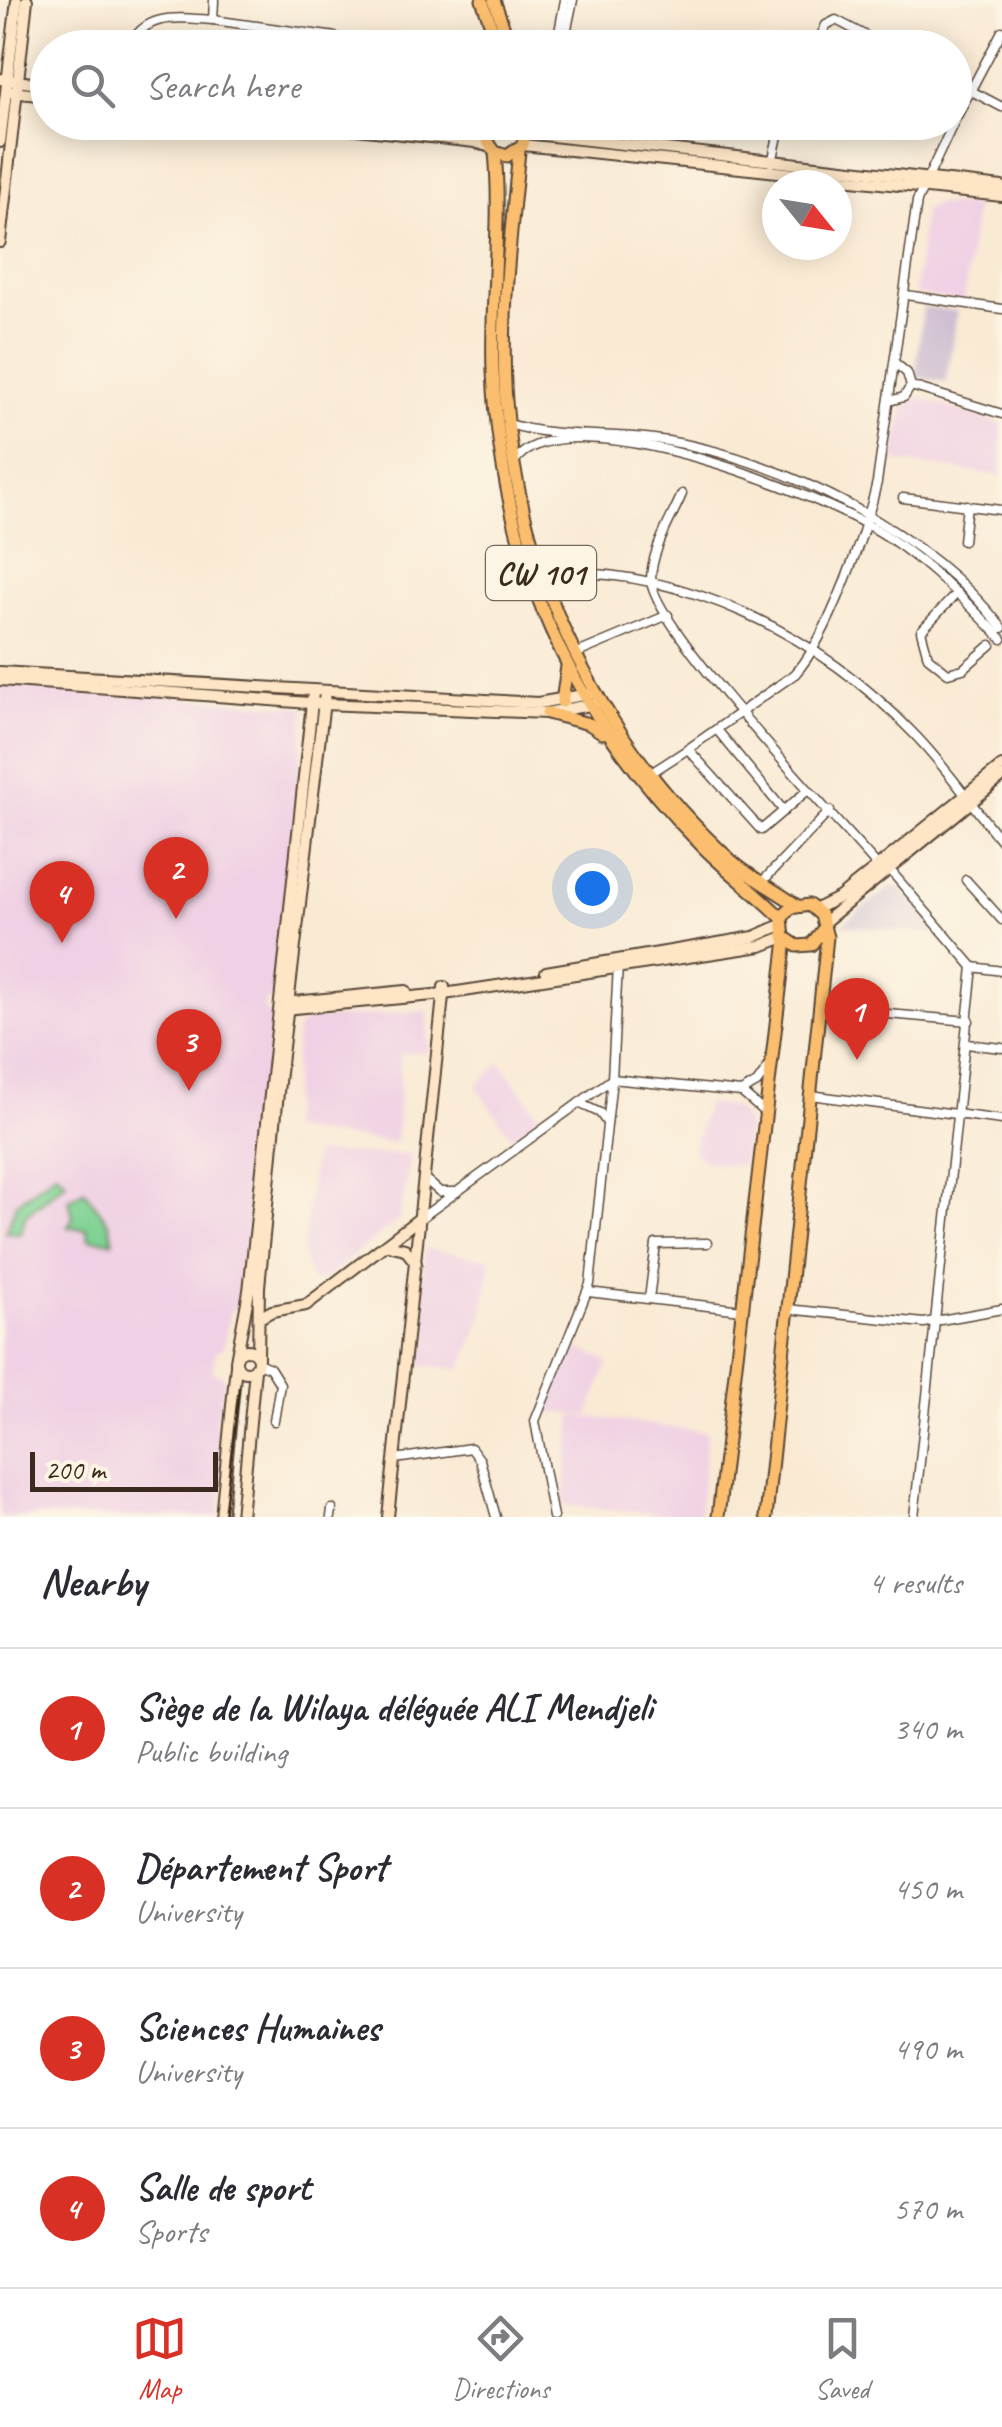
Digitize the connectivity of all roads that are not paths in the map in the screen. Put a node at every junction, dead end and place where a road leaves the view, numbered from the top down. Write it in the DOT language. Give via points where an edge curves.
graph roads {
  1 [pos="16,0"];
  2 [pos="27,0"];
  3 [pos="214,0"];
  4 [pos="482,0"];
  5 [pos="494,0"];
  6 [pos="565,0"];
  7 [pos="573,0"];
  8 [pos="213,20"];
  9 [pos="139,30"];
  10 [pos="280,30"];
  11 [pos="493,30"];
  12 [pos="505,30"];
  13 [pos="559,30"];
  14 [pos="567,30"];
  15 [pos="824,30"];
  16 [pos="855,30"];
  17 [pos="1002,31"];
  18 [pos="8,86"];
  19 [pos="972,88"];
  20 [pos="972,91"];
  21 [pos="1002,107"];
  22 [pos="422,140"];
  23 [pos="493,140"];
  24 [pos="517,140"];
  25 [pos="521,140"];
  26 [pos="577,140"];
  27 [pos="777,140"];
  28 [pos="945,140"];
  29 [pos="0,142"];
  30 [pos="493,150"];
  31 [pos="771,168"];
  32 [pos="922,184"];
  33 [pos="1002,187"];
  34 [pos="1002,196"];
  35 [pos="0,242"];
  36 [pos="906,295"];
  37 [pos="1002,310"];
  38 [pos="895,362"];
  39 [pos="911,386"];
  40 [pos="889,402"];
  41 [pos="1002,414"];
  42 [pos="509,424"];
  43 [pos="626,440"];
  44 [pos="514,462"];
  45 [pos="682,494"];
  46 [pos="903,498"];
  47 [pos="967,505"];
  48 [pos="1001,510"];
  49 [pos="867,520"];
  50 [pos="962,541"];
  51 [pos="541,573"];
  52 [pos="651,580"];
  53 [pos="957,592"];
  54 [pos="668,614"];
  55 [pos="1002,628"];
  56 [pos="1002,640"];
  57 [pos="991,645"];
  58 [pos="813,646"];
  59 [pos="575,654"];
  60 [pos="566,666"];
  61 [pos="0,672"];
  62 [pos="0,680"];
  63 [pos="318,698"];
  64 [pos="592,699"];
  65 [pos="556,707"];
  66 [pos="740,713"];
  67 [pos="718,730"];
  68 [pos="612,741"];
  69 [pos="688,749"];
  70 [pos="1002,766"];
  71 [pos="652,772"];
  72 [pos="1002,778"];
  73 [pos="808,790"];
  74 [pos="968,800"];
  75 [pos="784,811"];
  76 [pos="830,812"];
  77 [pos="1002,842"];
  78 [pos="884,869"];
  79 [pos="966,880"];
  80 [pos="761,883"];
  81 [pos="796,905"];
  82 [pos="816,909"];
  83 [pos="1002,920"];
  84 [pos="823,926"];
  85 [pos="783,930"];
  86 [pos="618,964"];
  87 [pos="973,967"];
  88 [pos="1002,971"];
  89 [pos="444,991"];
  90 [pos="285,1005"];
  91 [pos="819,1008"];
  92 [pos="969,1022"];
  93 [pos="966,1044"];
  94 [pos="1002,1048"];
  95 [pos="769,1066"];
  96 [pos="612,1079"];
  97 [pos="741,1092"];
  98 [pos="810,1096"];
  99 [pos="579,1103"];
  100 [pos="763,1111"];
  101 [pos="958,1114"];
  102 [pos="1002,1120"];
  103 [pos="607,1124"];
  104 [pos="426,1180"];
  105 [pos="459,1191"];
  106 [pos="421,1218"];
  107 [pos="707,1243"];
  108 [pos="388,1245"];
  109 [pos="416,1264"];
  110 [pos="588,1292"];
  111 [pos="649,1299"];
  112 [pos="260,1307"];
  113 [pos="247,1308"];
  114 [pos="274,1309"];
  115 [pos="742,1310"];
  116 [pos="788,1310"];
  117 [pos="1002,1310"];
  118 [pos="932,1322"];
  119 [pos="236,1360"];
  120 [pos="257,1363"];
  121 [pos="274,1421"];
  122 [pos="394,1459"];
  123 [pos="221,1517"];
  124 [pos="241,1517"];
  125 [pos="388,1517"];
  126 [pos="496,1517"];
  127 [pos="554,1517"];
  128 [pos="718,1517"];
  129 [pos="766,1517"];
  130 [pos="914,1517"];
  1 -- 18 [label="main road"];
  2 -- 18 [label="main road"];
  3 -- 8 [label="street"];
  4 -- 11 [label="main road"];
  5 -- 12 [label="main road"];
  6 -- 13 [label="street"];
  7 -- 14 [label="street"];
  8 -- 9 [label="street" via="159,18"];
  8 -- 10 [label="street"];
  15 -- 16 [label="street" via="836,20"];
  17 -- 19 [label="street"];
  18 -- 29 [label="main road"];
  18 -- 35 [label="main road"];
  20 -- 21 [label="street"];
  22 -- 30 [label="main road"];
  23 -- 30 [label="main road"];
  24 -- 30 [label="main road" via="508,156"];
  25 -- 42 [label="main road, CW 101" via="507,319"];
  26 -- 31 [label="main road"];
  27 -- 31 [label="street"];
  28 -- 32 [label="street"];
  30 -- 60 [label="main road, CW 101" via="498,446 527,573"];
  31 -- 32 [label="main road"];
  32 -- 33 [label="main road"];
  32 -- 34 [label="main road"];
  32 -- 36 [label="street"];
  36 -- 37 [label="street"];
  36 -- 38 [label="street"];
  38 -- 39 [label="street"];
  38 -- 40 [label="street"];
  39 -- 40 [label="street"];
  39 -- 41 [label="street"];
  40 -- 49 [label="street"];
  42 -- 43 [label="street"];
  42 -- 44 [label="main road, CW 101"];
  43 -- 44 [label="street" via="545,440"];
  43 -- 49 [label="street" via="666,440 736,458"];
  44 -- 51 [label="main road, CW 101"];
  45 -- 52 [label="street"];
  46 -- 47 [label="street"];
  47 -- 48 [label="street"];
  47 -- 50 [label="street"];
  49 -- 53 [label="street"];
  49 -- 55 [label="street" via="932,561"];
  49 -- 58 [label="street"];
  51 -- 52 [label="street"];
  51 -- 59 [label="main road, CW 101"];
  52 -- 54 [label="street"];
  52 -- 58 [label="street"];
  53 -- 56 [label="street"];
  53 -- 57 [label="street" via="921,631 928,657 948,673 963,670"];
  54 -- 59 [label="street"];
  54 -- 66 [label="street"];
  58 -- 66 [label="street" via="794,674"];
  58 -- 74 [label="street" via="917,736"];
  59 -- 64 [label="main road, CW 101"];
  60 -- 64 [label="main road, CW 101"];
  60 -- 65 [label="main road"];
  61 -- 63 [label="main road"];
  62 -- 63 [label="main road"];
  63 -- 65 [label="main road"];
  63 -- 90 [label="main road"];
  64 -- 65 [label="main road"];
  64 -- 68 [label="main road, CW 101"];
  64 -- 71 [label="main road, CW 101"];
  65 -- 68 [label="main road"];
  66 -- 67 [label="street"];
  66 -- 73 [label="street"];
  67 -- 69 [label="street"];
  67 -- 75 [label="street"];
  68 -- 85 [label="main road, CW 101"];
  69 -- 71 [label="street"];
  69 -- 75 [label="street" via="757,829"];
  70 -- 74 [label="main road"];
  71 -- 80 [label="main road, CW 101" via="697,826"];
  72 -- 74 [label="main road"];
  73 -- 75 [label="street"];
  73 -- 76 [label="street"];
  74 -- 77 [label="street"];
  74 -- 78 [label="main road"];
  76 -- 78 [label="street"];
  76 -- 80 [label="street"];
  78 -- 82 [label="main road"];
  78 -- 84 [label="main road"];
  78 -- 87 [label="street"];
  79 -- 83 [label="street"];
  80 -- 81 [label="main road, CW 101"];
  81 -- 82 [label="main road"];
  81 -- 85 [label="main road"];
  82 -- 84 [label="main road"];
  84 -- 85 [label="main road" via="811,945 798,946"];
  84 -- 91 [label="main road"];
  85 -- 86 [label="main road"];
  85 -- 95 [label="main road"];
  86 -- 89 [label="main road"];
  86 -- 96 [label="street"];
  87 -- 88 [label="street"];
  87 -- 92 [label="street"];
  89 -- 90 [label="main road"];
  89 -- 104 [label="main road"];
  90 -- 112 [label="main road"];
  90 -- 113 [label="main road"];
  91 -- 92 [label="street"];
  91 -- 98 [label="main road"];
  92 -- 93 [label="street"];
  93 -- 94 [label="street"];
  93 -- 101 [label="street"];
  95 -- 97 [label="street"];
  95 -- 100 [label="main road"];
  96 -- 97 [label="street"];
  96 -- 99 [label="street"];
  96 -- 103 [label="street"];
  97 -- 100 [label="street"];
  98 -- 101 [label="street"];
  98 -- 116 [label="main road"];
  99 -- 103 [label="street"];
  99 -- 105 [label="street"];
  100 -- 115 [label="main road"];
  101 -- 102 [label="street"];
  101 -- 118 [label="street"];
  103 -- 110 [label="street"];
  104 -- 105 [label="street" via="440,1192"];
  104 -- 106 [label="main road"];
  105 -- 106 [label="street"];
  106 -- 108 [label="main road"];
  106 -- 109 [label="main road"];
  107 -- 111 [label="street" via="656,1244"];
  108 -- 109 [label="main road" via="405,1249"];
  108 -- 114 [label="main road" via="306,1305"];
  109 -- 122 [label="main road"];
  110 -- 111 [label="street"];
  110 -- 127 [label="street" via="534,1421"];
  111 -- 115 [label="street"];
  112 -- 113 [label="main road"];
  112 -- 114 [label="main road"];
  112 -- 114 [label="main road"];
  112 -- 120 [label="main road"];
  113 -- 119 [label="main road"];
  115 -- 128 [label="main road"];
  116 -- 118 [label="street"];
  116 -- 129 [label="main road"];
  117 -- 118 [label="street"];
  118 -- 130 [label="street"];
  119 -- 120 [label="main road" via="243,1372"];
  119 -- 120 [label="main road" via="246,1349"];
  119 -- 123 [label="main road"];
  120 -- 121 [label="street" via="270,1368 280,1384"];
  120 -- 124 [label="main road"];
  122 -- 125 [label="main road"];
  122 -- 126 [label="street" via="471,1448"];
}
